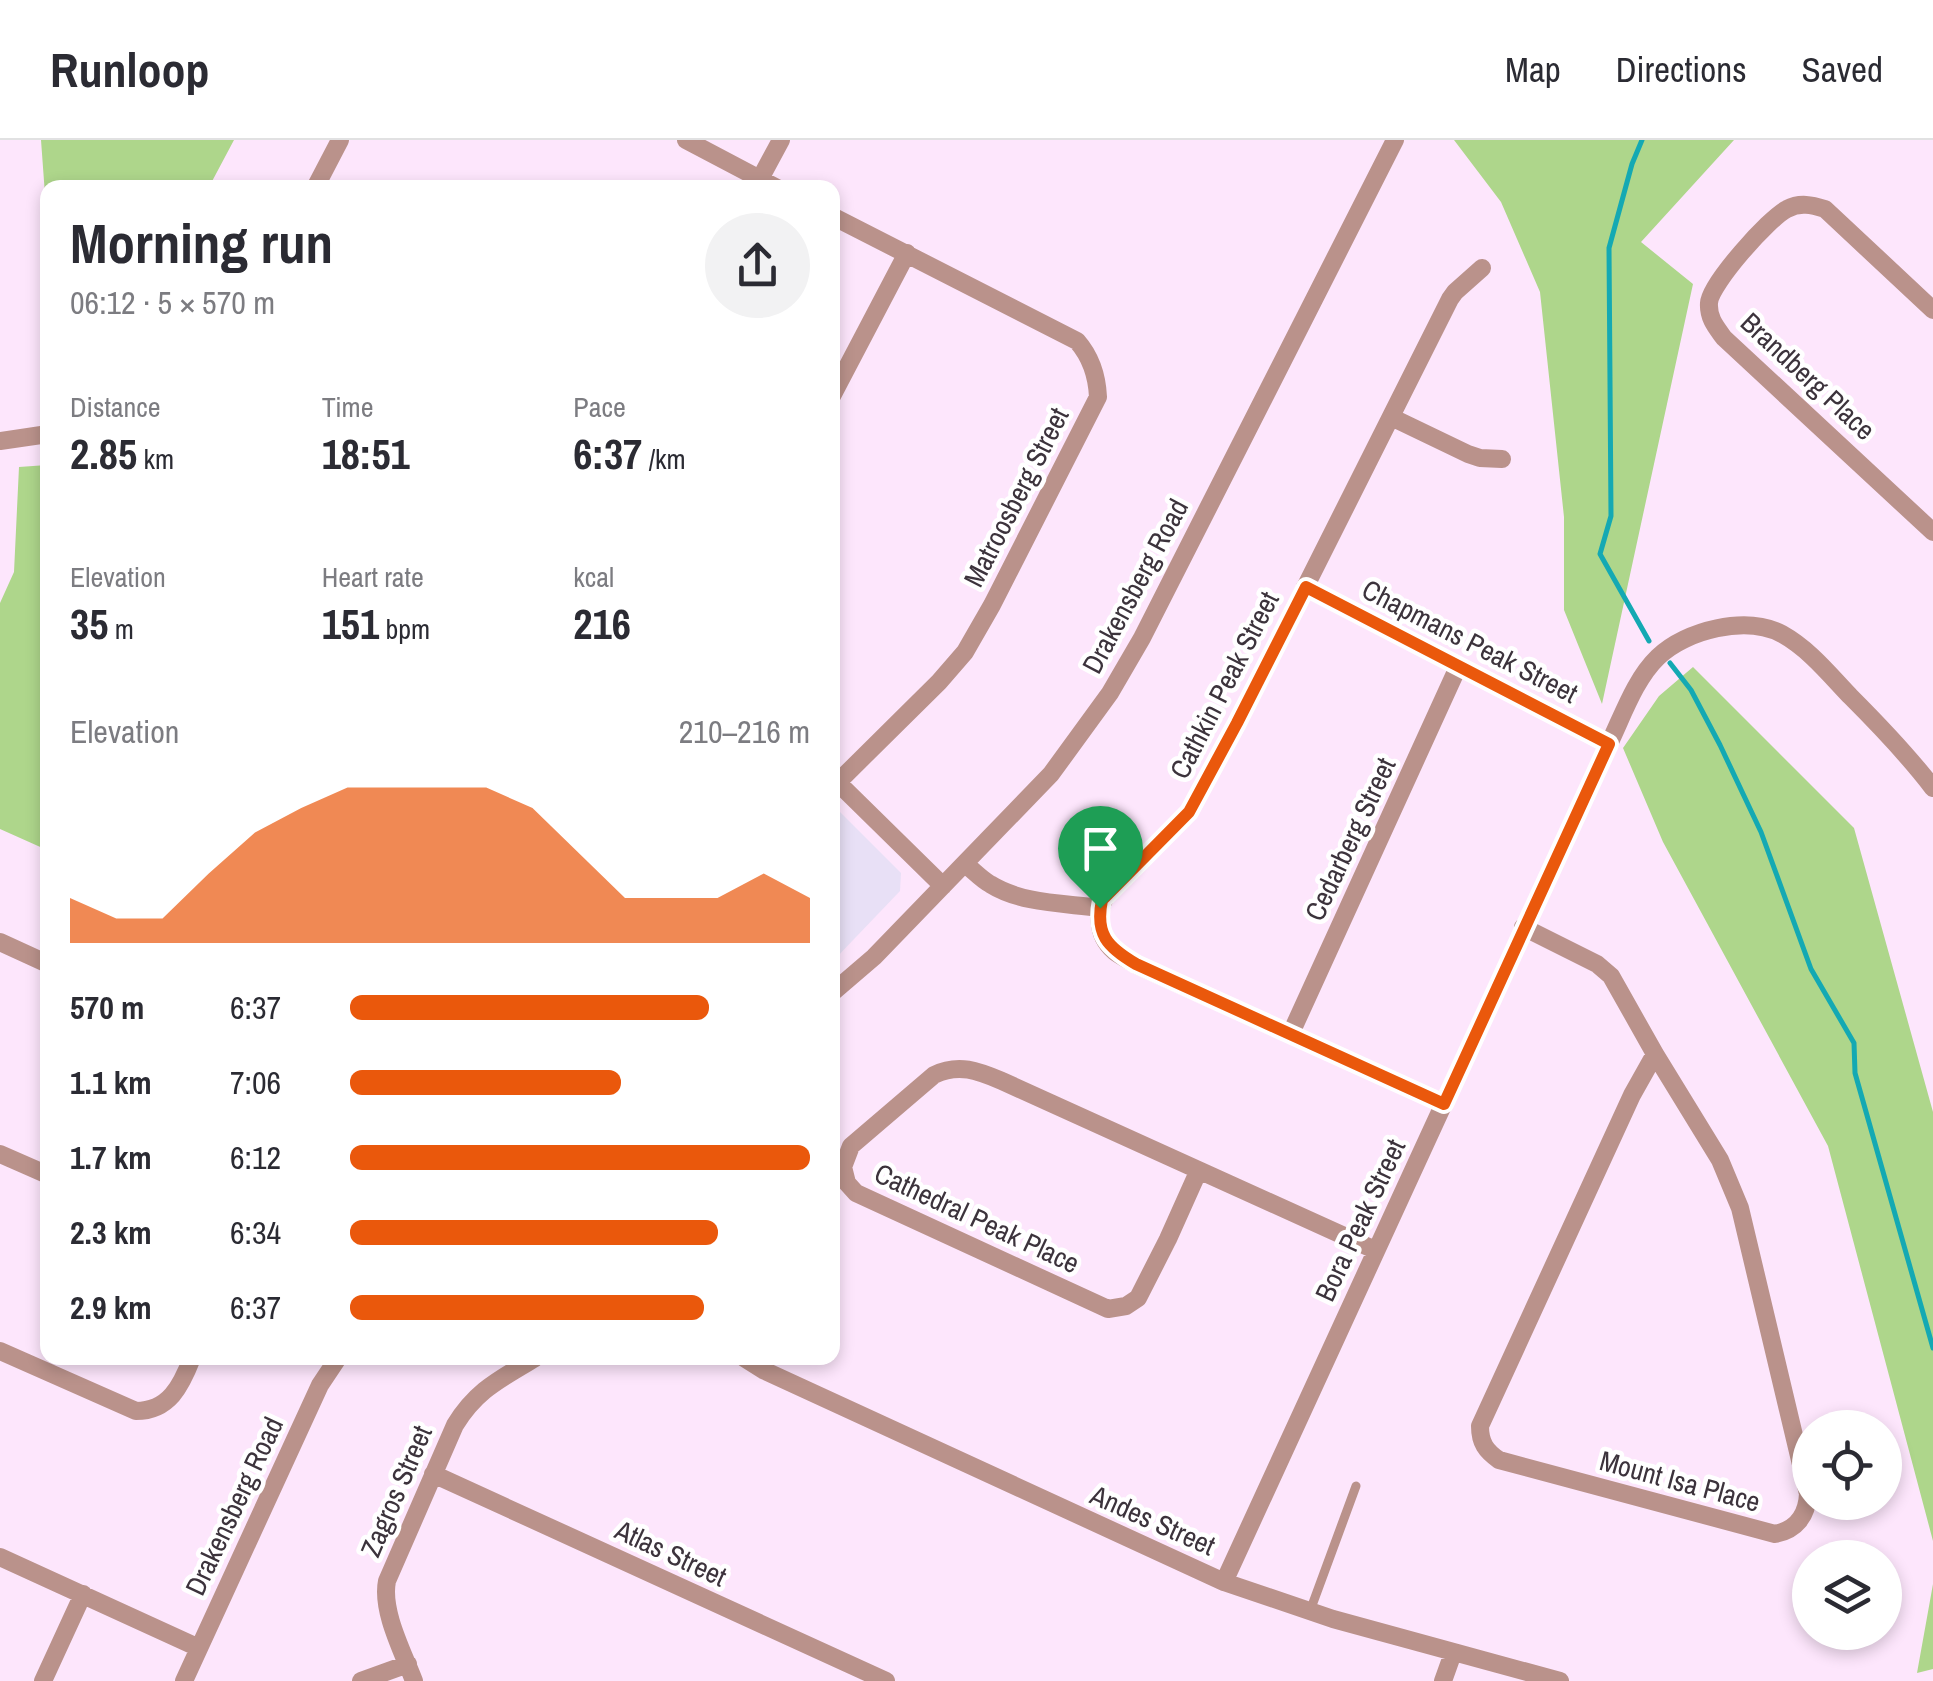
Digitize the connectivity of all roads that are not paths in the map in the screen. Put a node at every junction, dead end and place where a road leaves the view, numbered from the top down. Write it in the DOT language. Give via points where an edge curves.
graph roads {
  1 [pos="340,140"];
  2 [pos="686,140"];
  3 [pos="781,140"];
  4 [pos="1395,140"];
  5 [pos="319,180"];
  6 [pos="763,180"];
  7 [pos="770,180"];
  8 [pos="840,220"];
  9 [pos="907,253"];
  10 [pos="1482,268"];
  11 [pos="1933,310"];
  12 [pos="840,381"];
  13 [pos="1391,417"];
  14 [pos="40,435"];
  15 [pos="0,441"];
  16 [pos="1502,458"];
  17 [pos="1933,532"];
  18 [pos="1306,587"];
  19 [pos="1458,667"];
  20 [pos="1609,744"];
  21 [pos="840,775"];
  22 [pos="840,785"];
  23 [pos="1933,788"];
  24 [pos="965,864"];
  25 [pos="942,886"];
  26 [pos="1100,908"];
  27 [pos="1523,927"];
  28 [pos="0,942"];
  29 [pos="40,960"];
  30 [pos="840,986"];
  31 [pos="1291,1033"];
  32 [pos="1655,1054"];
  33 [pos="1444,1104"];
  34 [pos="0,1154"];
  35 [pos="40,1172"];
  36 [pos="1198,1172"];
  37 [pos="1375,1250"];
  38 [pos="0,1351"];
  39 [pos="188,1365"];
  40 [pos="333,1365"];
  41 [pos="524,1365"];
  42 [pos="758,1365"];
  43 [pos="433,1474"];
  44 [pos="1356,1486"];
  45 [pos="0,1558"];
  46 [pos="1224,1582"];
  47 [pos="83,1594"];
  48 [pos="1310,1611"];
  49 [pos="199,1648"];
  50 [pos="1453,1653"];
  51 [pos="411,1673"];
  52 [pos="43,1681"];
  53 [pos="184,1681"];
  54 [pos="361,1681"];
  55 [pos="886,1681"];
  56 [pos="1444,1681"];
  57 [pos="1560,1681"];
  1 -- 5 [label="street"];
  2 -- 6 [label="street"];
  3 -- 7 [label="street"];
  4 -- 24 [label="street, Drakensberg Road" via="1110,693 1051,774"];
  8 -- 9 [label="street, Matroosberg Street"];
  9 -- 12 [label="street"];
  9 -- 21 [label="street, Matroosberg Street" via="1076,341 1090,360 1098,397 965,652"];
  10 -- 13 [label="street, Cathkin Peak Street" via="1450,299"];
  11 -- 17 [label="street, Brandberg Place" via="1825,209 1810,204 1773,218 1709,298 1724,338"];
  13 -- 16 [label="street" via="1468,454"];
  13 -- 18 [label="street, Cathkin Peak Street"];
  14 -- 15 [label="street"];
  18 -- 19 [label="street, Chapmans Peak Street"];
  18 -- 26 [label="street, Cathkin Peak Street" via="1189,812"];
  19 -- 20 [label="street, Chapmans Peak Street"];
  19 -- 31 [label="street, Cedarberg Street"];
  20 -- 23 [label="street, Bora Peak Street" via="1638,683 1669,648 1718,629 1758,626 1805,649"];
  20 -- 27 [label="street, Bora Peak Street"];
  22 -- 25 [label="street"];
  24 -- 25 [label="street, Drakensberg Road"];
  24 -- 26 [label="street" via="1016,895"];
  25 -- 30 [label="street, Drakensberg Road"];
  26 -- 31 [label="street" via="1102,930 1115,952"];
  27 -- 32 [label="street, Mount Isa Place" via="1611,976"];
  27 -- 33 [label="street, Bora Peak Street"];
  28 -- 29 [label="street"];
  31 -- 33 [label="street"];
  32 -- 32 [label="street, Mount Isa Place" via="1720,1160 1740,1208 1808,1494 1804,1514 1782,1533 1509,1462 1482,1442 1480,1426"];
  33 -- 37 [label="street, Bora Peak Street"];
  34 -- 35 [label="street"];
  36 -- 36 [label="street, Cathedral Peak Place" via="967,1068 934,1075 851,1146 844,1168 856,1193 1108,1309 1138,1298"];
  36 -- 37 [label="street, Cathedral Peak Place"];
  37 -- 46 [label="street, Bora Peak Street"];
  38 -- 39 [label="street" via="136,1411 165,1404"];
  40 -- 49 [label="street, Drakensberg Road"];
  41 -- 43 [label="street, Zagros Street" via="474,1398"];
  42 -- 46 [label="street, Andes Street"];
  43 -- 51 [label="street, Zagros Street" via="385,1592"];
  43 -- 55 [label="street, Atlas Street"];
  44 -- 48 [label="lane"];
  45 -- 47 [label="street"];
  46 -- 48 [label="street, Andes Street"];
  47 -- 49 [label="street"];
  47 -- 52 [label="street"];
  48 -- 50 [label="street, Andes Street"];
  49 -- 53 [label="street, Drakensberg Road"];
  50 -- 56 [label="street"];
  50 -- 57 [label="street, Andes Street"];
  51 -- 54 [label="street"];
}
